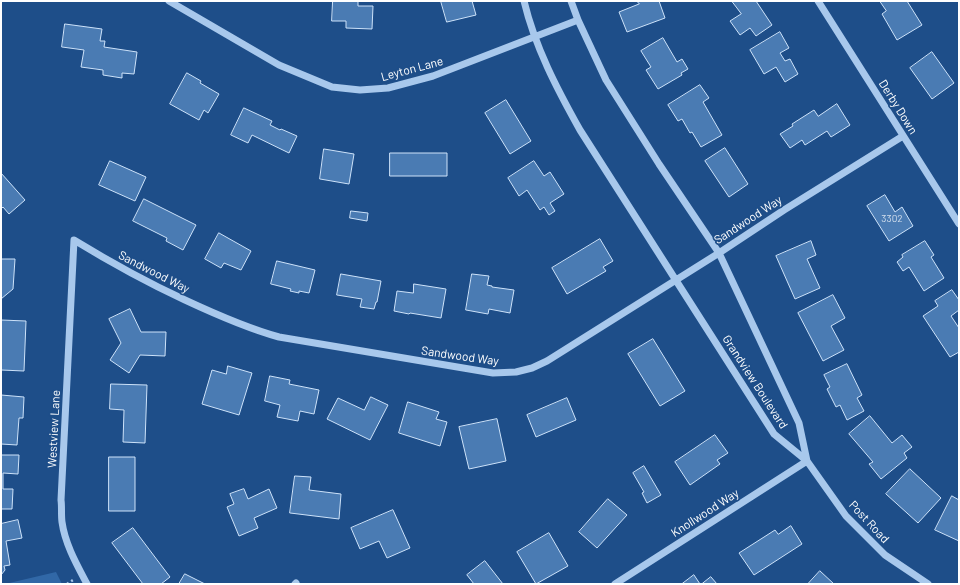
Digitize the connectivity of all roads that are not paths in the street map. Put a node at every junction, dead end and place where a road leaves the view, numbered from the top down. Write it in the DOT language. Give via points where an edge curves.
graph roads {
  1 [pos="169,1"];
  2 [pos="524,1"];
  3 [pos="571,1"];
  4 [pos="818,1"];
  5 [pos="578,20"];
  6 [pos="534,38"];
  7 [pos="903,136"];
  8 [pos="959,224"];
  9 [pos="719,253"];
  10 [pos="72,269"];
  11 [pos="676,279"];
  12 [pos="807,461"];
  13 [pos="625,581"];
  14 [pos="88,584"];
  15 [pos="615,584"];
  16 [pos="928,584"];
  1 -- 6 [label="street, Leyton Lane" via="279,65 332,88 388,88 433,76"];
  2 -- 6 [label="street, Grandview Boulevard"];
  3 -- 5 [label="street, Grandview Boulevard"];
  4 -- 7 [label="street, Derby Down"];
  5 -- 6 [label="street, Leyton Lane"];
  5 -- 9 [label="street, Grandview Boulevard" via="606,80"];
  6 -- 11 [label="street, Grandview Boulevard" via="555,85 580,130"];
  7 -- 8 [label="street, Derby Down"];
  7 -- 9 [label="street, Sandwood Way"];
  9 -- 11 [label="street, Sandwood Way"];
  9 -- 12 [label="street, Grandview Boulevard" via="799,423"];
  10 -- 11 [label="street, Sandwood Way" via="74,240 146,281 220,317 257,331 493,373 516,372 547,361"];
  10 -- 14 [label="street, Westview Lane" via="62,523 76,564"];
  11 -- 12 [label="street, Grandview Boulevard" via="774,434"];
  12 -- 13 [label="street, Knollwood Way"];
  12 -- 16 [label="street, Post Road" via="846,516 885,555"];
  13 -- 15 [label="street, Knollwood Way"];
}
